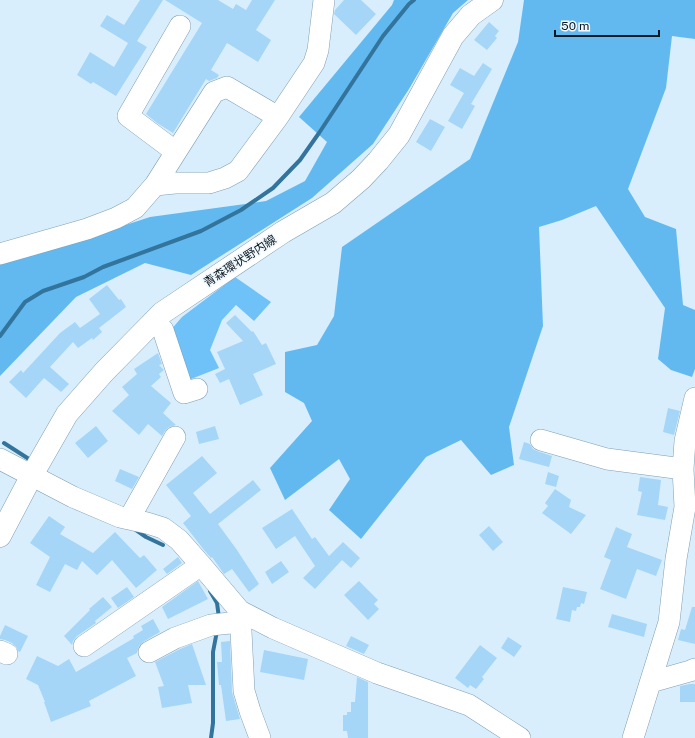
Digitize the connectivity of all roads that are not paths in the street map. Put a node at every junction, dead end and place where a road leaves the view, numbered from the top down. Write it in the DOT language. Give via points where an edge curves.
graph roads {
  1 [pos="324,0"];
  2 [pos="492,0"];
  3 [pos="180,26"];
  4 [pos="278,117"];
  5 [pos="176,152"];
  6 [pos="155,185"];
  7 [pos="0,254"];
  8 [pos="153,322"];
  9 [pos="197,389"];
  10 [pos="695,398"];
  11 [pos="175,437"];
  12 [pos="541,440"];
  13 [pos="690,441"];
  14 [pos="0,459"];
  15 [pos="683,468"];
  16 [pos="32,475"];
  17 [pos="130,519"];
  18 [pos="0,536"];
  19 [pos="201,565"];
  20 [pos="240,616"];
  21 [pos="84,646"];
  22 [pos="149,652"];
  23 [pos="695,668"];
  24 [pos="651,682"];
  25 [pos="260,738"];
  26 [pos="520,738"];
  27 [pos="633,738"];
  1 -- 4 [label="street" via="314,63"];
  2 -- 8 [label="main road, 青森環状野内線" via="471,15 453,36 399,135 361,179 333,203 214,277"];
  3 -- 5 [label="street" via="128,116"];
  4 -- 5 [label="street" via="228,87 214,92"];
  4 -- 6 [label="street" via="238,171 209,182"];
  5 -- 6 [label="street"];
  6 -- 7 [label="street" via="136,208 116,218"];
  8 -- 9 [label="street" via="163,330 184,394"];
  8 -- 16 [label="main road, 青森環状野内線" via="67,414"];
  10 -- 13 [label="street"];
  11 -- 17 [label="street"];
  12 -- 15 [label="street" via="607,460"];
  13 -- 15 [label="street"];
  14 -- 16 [label="street"];
  15 -- 24 [label="street" via="685,507 669,622"];
  16 -- 17 [label="street" via="73,498"];
  16 -- 18 [label="main road, 青森環状野内線"];
  17 -- 19 [label="street" via="163,528 179,540"];
  19 -- 20 [label="street"];
  19 -- 21 [label="street"];
  20 -- 22 [label="street" via="175,638"];
  20 -- 25 [label="street" via="244,691"];
  20 -- 26 [label="street" via="377,672 469,705"];
  23 -- 24 [label="street"];
  24 -- 27 [label="street"];
}
